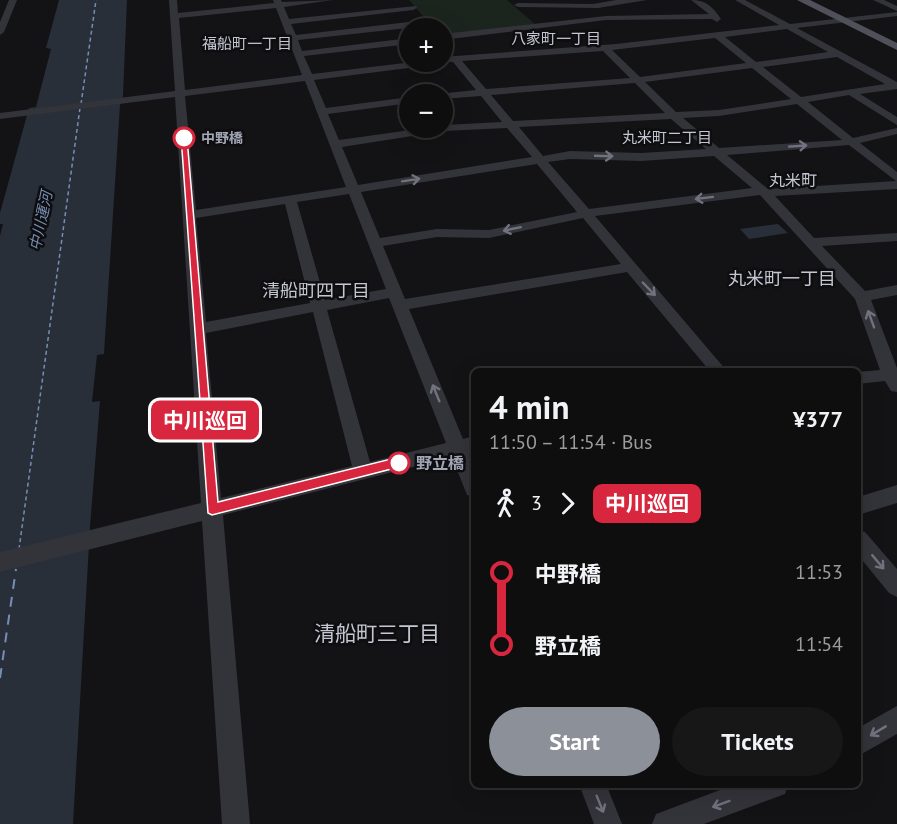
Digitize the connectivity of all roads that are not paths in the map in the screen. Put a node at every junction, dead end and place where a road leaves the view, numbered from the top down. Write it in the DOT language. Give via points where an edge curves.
graph roads {
  1 [pos="13,0"];
  2 [pos="174,0"];
  3 [pos="329,0"];
  4 [pos="406,0"];
  5 [pos="643,0"];
  6 [pos="695,0"];
  7 [pos="739,0"];
  8 [pos="802,0"];
  9 [pos="815,0"];
  10 [pos="877,0"];
  11 [pos="515,2"];
  12 [pos="278,3"];
  13 [pos="597,3"];
  14 [pos="413,8"];
  15 [pos="897,9"];
  16 [pos="897,14"];
  17 [pos="175,16"];
  18 [pos="714,16"];
  19 [pos="421,18"];
  20 [pos="606,18"];
  21 [pos="850,20"];
  22 [pos="286,22"];
  23 [pos="542,25"];
  24 [pos="788,27"];
  25 [pos="399,29"];
  26 [pos="0,32"];
  27 [pos="720,35"];
  28 [pos="453,36"];
  29 [pos="292,38"];
  30 [pos="897,39"];
  31 [pos="612,41"];
  32 [pos="399,42"];
  33 [pos="564,44"];
  34 [pos="897,47"];
  35 [pos="299,54"];
  36 [pos="837,54"];
  37 [pos="453,59"];
  38 [pos="453,61"];
  39 [pos="399,66"];
  40 [pos="754,66"];
  41 [pos="309,77"];
  42 [pos="637,80"];
  43 [pos="896,85"];
  44 [pos="482,91"];
  45 [pos="851,92"];
  46 [pos="180,93"];
  47 [pos="453,95"];
  48 [pos="801,100"];
  49 [pos="399,102"];
  50 [pos="322,112"];
  51 [pos="673,114"];
  52 [pos="0,116"];
  53 [pos="897,122"];
  54 [pos="512,126"];
  55 [pos="897,131"];
  56 [pos="850,141"];
  57 [pos="336,144"];
  58 [pos="717,152"];
  59 [pos="539,160"];
  60 [pos="897,178"];
  61 [pos="897,185"];
  62 [pos="353,189"];
  63 [pos="764,192"];
  64 [pos="290,199"];
  65 [pos="584,214"];
  66 [pos="190,215"];
  67 [pos="897,237"];
  68 [pos="811,242"];
  69 [pos="375,243"];
  70 [pos="630,267"];
  71 [pos="897,290"];
  72 [pos="862,297"];
  73 [pos="397,298"];
  74 [pos="319,306"];
  75 [pos="198,329"];
  76 [pos="716,368"];
  77 [pos="861,378"];
  78 [pos="895,378"];
  79 [pos="466,446"];
  80 [pos="363,472"];
  81 [pos="471,473"];
  82 [pos="897,494"];
  83 [pos="861,505"];
  84 [pos="212,509"];
  85 [pos="861,542"];
  86 [pos="0,562"];
  87 [pos="897,585"];
  88 [pos="897,719"];
  89 [pos="861,741"];
  90 [pos="594,788"];
  91 [pos="764,788"];
  92 [pos="237,824"];
  93 [pos="608,824"];
  94 [pos="666,824"];
  1 -- 26 [label="street"];
  2 -- 17 [label="street"];
  3 -- 12 [label="street"];
  4 -- 14 [label="street"];
  5 -- 13 [label="street"];
  6 -- 18 [label="street"];
  7 -- 24 [label="street"];
  8 -- 21 [label="main road"];
  9 -- 21 [label="main road"];
  10 -- 15 [label="street"];
  11 -- 13 [label="street"];
  11 -- 23 [label="street"];
  12 -- 17 [label="street"];
  12 -- 22 [label="street"];
  13 -- 20 [label="street"];
  14 -- 19 [label="street"];
  14 -- 22 [label="street"];
  16 -- 21 [label="street"];
  17 -- 46 [label="street"];
  18 -- 20 [label="street"];
  18 -- 27 [label="street"];
  20 -- 23 [label="street"];
  20 -- 31 [label="street"];
  21 -- 24 [label="street"];
  21 -- 30 [label="main road"];
  21 -- 34 [label="main road"];
  22 -- 29 [label="street"];
  23 -- 28 [label="street"];
  23 -- 33 [label="street"];
  24 -- 27 [label="street"];
  24 -- 36 [label="street"];
  25 -- 29 [label="street"];
  27 -- 31 [label="street"];
  27 -- 40 [label="street"];
  29 -- 35 [label="street"];
  31 -- 33 [label="street"];
  31 -- 42 [label="street"];
  32 -- 35 [label="street"];
  33 -- 37 [label="street"];
  35 -- 41 [label="street"];
  36 -- 40 [label="street"];
  36 -- 43 [label="street"];
  38 -- 44 [label="street"];
  39 -- 41 [label="street"];
  40 -- 42 [label="street"];
  40 -- 48 [label="street"];
  41 -- 46 [label="street"];
  41 -- 50 [label="street"];
  42 -- 44 [label="street"];
  42 -- 51 [label="street"];
  43 -- 45 [label="street"];
  44 -- 47 [label="street"];
  44 -- 54 [label="street"];
  45 -- 48 [label="street"];
  45 -- 53 [label="street"];
  46 -- 52 [label="street"];
  46 -- 66 [label="street"];
  48 -- 51 [label="street" via="719,113"];
  48 -- 56 [label="street"];
  49 -- 50 [label="street"];
  50 -- 57 [label="street"];
  51 -- 54 [label="street"];
  51 -- 58 [label="street"];
  54 -- 57 [label="street" via="444,128"];
  54 -- 59 [label="street"];
  55 -- 56 [label="street"];
  58 -- 56 [label="street, one-way"];
  56 -- 60 [label="street"];
  57 -- 62 [label="street"];
  59 -- 58 [label="street, one-way" via="570,155 641,157"];
  58 -- 63 [label="street"];
  62 -- 59 [label="street, one-way"];
  59 -- 65 [label="street"];
  61 -- 63 [label="street"];
  62 -- 64 [label="street"];
  62 -- 69 [label="street"];
  63 -- 65 [label="street, one-way"];
  63 -- 68 [label="street"];
  64 -- 66 [label="street"];
  64 -- 74 [label="street"];
  65 -- 69 [label="street, one-way" via="489,234 420,234"];
  65 -- 70 [label="street"];
  66 -- 75 [label="street"];
  67 -- 68 [label="street"];
  68 -- 72 [label="street"];
  69 -- 73 [label="street"];
  70 -- 73 [label="street"];
  70 -- 76 [label="street, one-way"];
  71 -- 72 [label="street"];
  78 -- 72 [label="street, one-way"];
  73 -- 74 [label="street"];
  79 -- 73 [label="street, one-way"];
  74 -- 75 [label="street"];
  74 -- 80 [label="street"];
  75 -- 84 [label="street"];
  77 -- 78 [label="street"];
  79 -- 80 [label="street"];
  79 -- 81 [label="street"];
  80 -- 84 [label="street"];
  82 -- 83 [label="street"];
  84 -- 86 [label="street"];
  84 -- 92 [label="street"];
  85 -- 87 [label="street, one-way"];
  88 -- 89 [label="street, one-way"];
  90 -- 93 [label="street, one-way"];
  91 -- 94 [label="street, one-way"];
}
